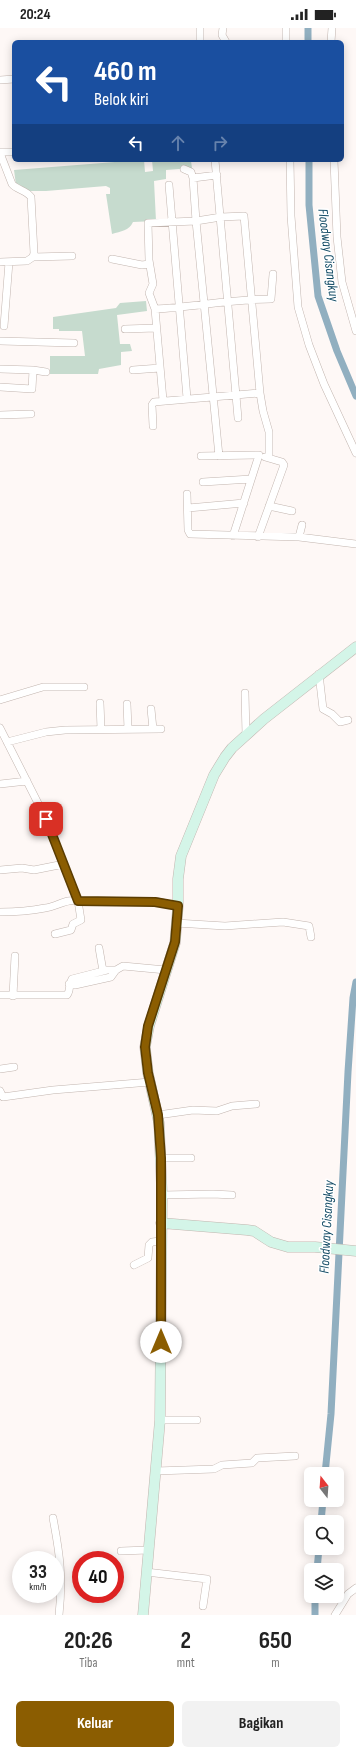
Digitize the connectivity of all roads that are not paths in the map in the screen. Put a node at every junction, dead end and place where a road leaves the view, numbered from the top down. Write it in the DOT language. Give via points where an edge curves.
graph roads {
  1 [pos="200,28"];
  2 [pos="223,28"];
  3 [pos="286,28"];
  4 [pos="332,28"];
  5 [pos="200,40"];
  6 [pos="225,40"];
  7 [pos="286,40"];
  8 [pos="331,40"];
  9 [pos="0,80"];
  10 [pos="12,80"];
  11 [pos="12,152"];
  12 [pos="0,153"];
  13 [pos="215,162"];
  14 [pos="290,162"];
  15 [pos="334,162"];
  16 [pos="184,169"];
  17 [pos="217,175"];
  18 [pos="194,178"];
  19 [pos="169,185"];
  20 [pos="220,217"];
  21 [pos="196,221"];
  22 [pos="172,222"];
  23 [pos="72,256"];
  24 [pos="33,257"];
  25 [pos="112,259"];
  26 [pos="0,262"];
  27 [pos="9,262"];
  28 [pos="149,264"];
  29 [pos="273,274"];
  30 [pos="251,299"];
  31 [pos="228,300"];
  32 [pos="204,303"];
  33 [pos="179,308"];
  34 [pos="154,309"];
  35 [pos="4,326"];
  36 [pos="156,328"];
  37 [pos="125,329"];
  38 [pos="356,331"];
  39 [pos="0,341"];
  40 [pos="74,343"];
  41 [pos="160,368"];
  42 [pos="0,369"];
  43 [pos="33,370"];
  44 [pos="133,370"];
  45 [pos="46,372"];
  46 [pos="0,387"];
  47 [pos="260,392"];
  48 [pos="236,394"];
  49 [pos="212,396"];
  50 [pos="187,398"];
  51 [pos="163,400"];
  52 [pos="31,414"];
  53 [pos="0,415"];
  54 [pos="238,418"];
  55 [pos="153,426"];
  56 [pos="356,453"];
  57 [pos="201,456"];
  58 [pos="219,456"];
  59 [pos="259,456"];
  60 [pos="269,457"];
  61 [pos="251,479"];
  62 [pos="203,482"];
  63 [pos="187,494"];
  64 [pos="244,503"];
  65 [pos="269,506"];
  66 [pos="188,508"];
  67 [pos="292,511"];
  68 [pos="302,525"];
  69 [pos="233,536"];
  70 [pos="258,537"];
  71 [pos="300,537"];
  72 [pos="356,544"];
  73 [pos="356,647"];
  74 [pos="319,674"];
  75 [pos="84,687"];
  76 [pos="245,692"];
  77 [pos="0,700"];
  78 [pos="100,703"];
  79 [pos="127,704"];
  80 [pos="151,709"];
  81 [pos="348,720"];
  82 [pos="0,728"];
  83 [pos="128,729"];
  84 [pos="153,729"];
  85 [pos="161,729"];
  86 [pos="101,730"];
  87 [pos="246,735"];
  88 [pos="8,742"];
  89 [pos="28,781"];
  90 [pos="0,784"];
  91 [pos="64,864"];
  92 [pos="0,870"];
  93 [pos="78,901"];
  94 [pos="178,906"];
  95 [pos="0,912"];
  96 [pos="176,923"];
  97 [pos="55,934"];
  98 [pos="310,937"];
  99 [pos="99,948"];
  100 [pos="15,956"];
  101 [pos="116,970"];
  102 [pos="166,970"];
  103 [pos="103,971"];
  104 [pos="69,984"];
  105 [pos="0,995"];
  106 [pos="13,996"];
  107 [pos="14,1066"];
  108 [pos="0,1069"];
  109 [pos="150,1082"];
  110 [pos="0,1092"];
  111 [pos="256,1104"];
  112 [pos="158,1115"];
  113 [pos="161,1158"];
  114 [pos="191,1158"];
  115 [pos="162,1195"];
  116 [pos="232,1196"];
  117 [pos="161,1223"];
  118 [pos="160,1241"];
  119 [pos="356,1250"];
  120 [pos="134,1265"];
  121 [pos="160,1420"];
  122 [pos="197,1420"];
  123 [pos="295,1456"];
  124 [pos="156,1471"];
  125 [pos="53,1518"];
  126 [pos="121,1550"];
  127 [pos="148,1550"];
  128 [pos="146,1572"];
  129 [pos="356,1588"];
  130 [pos="203,1606"];
  131 [pos="60,1615"];
  132 [pos="142,1615"];
  133 [pos="335,1615"];
  1 -- 5 [label="street"];
  2 -- 6 [label="street"];
  3 -- 7 [label="street"];
  4 -- 8 [label="street"];
  9 -- 10 [label="street"];
  11 -- 12 [label="street"];
  12 -- 24 [label="street" via="12,184 31,197"];
  13 -- 17 [label="street"];
  14 -- 56 [label="street" via="298,307 324,384"];
  15 -- 38 [label="street" via="337,237 342,282"];
  16 -- 18 [label="street" via="191,172"];
  17 -- 18 [label="street"];
  17 -- 20 [label="street"];
  18 -- 21 [label="street"];
  19 -- 22 [label="street"];
  20 -- 21 [label="street"];
  20 -- 30 [label="street" via="245,218"];
  20 -- 31 [label="street"];
  21 -- 22 [label="street"];
  21 -- 32 [label="street"];
  22 -- 28 [label="street" via="148,223"];
  22 -- 33 [label="street"];
  23 -- 24 [label="street"];
  24 -- 27 [label="street" via="26,262"];
  25 -- 28 [label="street"];
  26 -- 27 [label="street"];
  27 -- 35 [label="street"];
  28 -- 34 [label="street" via="153,284 149,293"];
  29 -- 30 [label="street" via="272,298"];
  30 -- 31 [label="street"];
  30 -- 47 [label="street"];
  31 -- 32 [label="street"];
  31 -- 48 [label="street"];
  32 -- 33 [label="street"];
  32 -- 49 [label="street"];
  33 -- 34 [label="street"];
  33 -- 50 [label="street"];
  34 -- 36 [label="street"];
  36 -- 37 [label="street"];
  36 -- 41 [label="street"];
  39 -- 40 [label="street"];
  41 -- 44 [label="street"];
  41 -- 51 [label="street"];
  42 -- 43 [label="street"];
  43 -- 45 [label="street"];
  43 -- 46 [label="street" via="32,389"];
  47 -- 48 [label="street"];
  47 -- 60 [label="street" via="269,432"];
  48 -- 49 [label="street"];
  48 -- 54 [label="street"];
  49 -- 50 [label="street"];
  49 -- 58 [label="street"];
  50 -- 51 [label="street"];
  51 -- 55 [label="street" via="152,404"];
  52 -- 53 [label="street"];
  57 -- 58 [label="street"];
  58 -- 59 [label="street"];
  59 -- 60 [label="street"];
  59 -- 61 [label="street"];
  60 -- 65 [label="street" via="284,465"];
  61 -- 62 [label="street"];
  61 -- 64 [label="street"];
  63 -- 66 [label="street"];
  64 -- 66 [label="street"];
  64 -- 69 [label="street"];
  65 -- 67 [label="street"];
  65 -- 70 [label="street"];
  66 -- 69 [label="street" via="190,534"];
  68 -- 71 [label="street"];
  69 -- 70 [label="street"];
  70 -- 71 [label="street"];
  71 -- 72 [label="street"];
  73 -- 74 [label="street"];
  74 -- 81 [label="street" via="323,709 340,722"];
  74 -- 87 [label="street"];
  75 -- 77 [label="street" via="43,687"];
  76 -- 87 [label="street"];
  78 -- 86 [label="street"];
  79 -- 83 [label="street"];
  80 -- 84 [label="street"];
  82 -- 88 [label="street"];
  83 -- 84 [label="street"];
  83 -- 86 [label="street"];
  84 -- 85 [label="street"];
  86 -- 88 [label="street" via="46,732"];
  87 -- 94 [label="street" via="221,762 184,846 178,879"];
  88 -- 89 [label="street"];
  89 -- 90 [label="street"];
  89 -- 91 [label="street"];
  91 -- 92 [label="street" via="34,870"];
  91 -- 93 [label="street"];
  93 -- 94 [label="street" via="155,902"];
  93 -- 95 [label="street" via="20,912"];
  93 -- 97 [label="street" via="81,920 73,924 71,930"];
  94 -- 96 [label="street"];
  96 -- 98 [label="street" via="225,926 283,922 309,926"];
  96 -- 102 [label="street" via="175,942"];
  99 -- 103 [label="street"];
  100 -- 106 [label="street"];
  101 -- 102 [label="street" via="123,966"];
  101 -- 103 [label="street"];
  101 -- 104 [label="street" via="111,977"];
  102 -- 109 [label="street" via="145,1047"];
  103 -- 104 [label="street" via="74,979"];
  104 -- 106 [label="street" via="67,995"];
  105 -- 106 [label="street"];
  107 -- 108 [label="street"];
  109 -- 110 [label="street" via="53,1090 3,1098"];
  109 -- 112 [label="street"];
  111 -- 112 [label="street" via="232,1106 217,1111 193,1110"];
  112 -- 113 [label="street"];
  113 -- 114 [label="street"];
  113 -- 115 [label="street"];
  115 -- 116 [label="street"];
  115 -- 117 [label="street"];
  117 -- 118 [label="street"];
  117 -- 119 [label="street" via="254,1231 271,1242 288,1246"];
  118 -- 120 [label="street" via="152,1242 149,1245 148,1258"];
  118 -- 121 [label="street"];
  121 -- 122 [label="street"];
  121 -- 124 [label="street"];
  123 -- 124 [label="street" via="257,1458 252,1463 222,1465 214,1470"];
  124 -- 127 [label="street"];
  125 -- 131 [label="street" via="62,1571"];
  126 -- 127 [label="street"];
  127 -- 128 [label="street"];
  128 -- 130 [label="street" via="207,1578"];
  128 -- 132 [label="street"];
  129 -- 133 [label="street" via="348,1594"];
}
